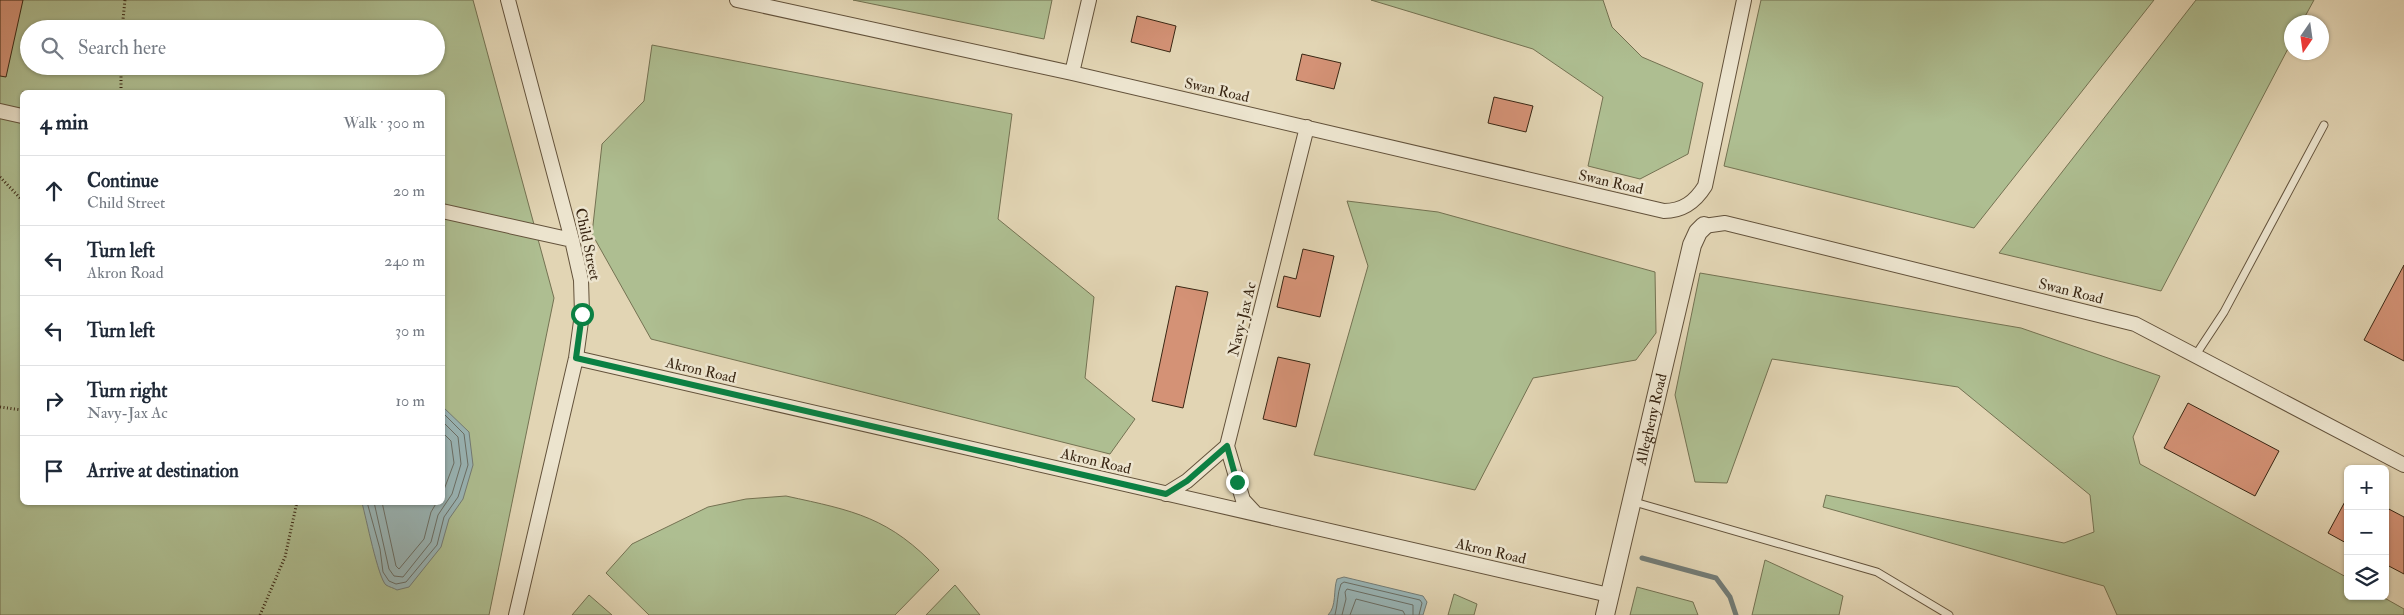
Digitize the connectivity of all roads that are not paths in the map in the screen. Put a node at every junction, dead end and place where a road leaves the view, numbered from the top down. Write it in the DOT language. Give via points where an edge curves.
graph roads {
  1 [pos="508,0"];
  2 [pos="737,0"];
  3 [pos="1089,0"];
  4 [pos="1744,0"];
  5 [pos="1072,73"];
  6 [pos="0,111"];
  7 [pos="20,116"];
  8 [pos="2324,125"];
  9 [pos="1307,127"];
  10 [pos="445,212"];
  11 [pos="1704,226"];
  12 [pos="572,240"];
  13 [pos="2194,356"];
  14 [pos="576,358"];
  15 [pos="1227,446"];
  16 [pos="2404,464"];
  17 [pos="1166,494"];
  18 [pos="1631,501"];
  19 [pos="1256,514"];
  20 [pos="1609,595"];
  21 [pos="516,615"];
  22 [pos="1605,615"];
  23 [pos="1949,615"];
  1 -- 12 [label="street, Child Street"];
  2 -- 5 [label="street, Swan Road"];
  3 -- 5 [label="street"];
  4 -- 9 [label="street, Swan Road" via="1705,186 1697,199 1676,211 1664,211"];
  5 -- 9 [label="street, Swan Road"];
  6 -- 7 [label="street"];
  8 -- 13 [label="lane" via="2224,312"];
  9 -- 15 [label="street, Navy-Jax Ac"];
  10 -- 12 [label="street"];
  11 -- 13 [label="street, Swan Road" via="1725,223 2135,324"];
  11 -- 18 [label="street, Allegheny Road" via="1692,245"];
  12 -- 14 [label="street, Child Street" via="581,280 582,314"];
  13 -- 16 [label="street, Swan Road"];
  14 -- 17 [label="street, Akron Road"];
  14 -- 21 [label="street, Child Street"];
  15 -- 17 [label="street" via="1187,481"];
  15 -- 19 [label="street" via="1243,500"];
  17 -- 19 [label="street, Akron Road"];
  18 -- 20 [label="street, Allegheny Road"];
  18 -- 23 [label="lane" via="1877,572"];
  19 -- 20 [label="street, Akron Road"];
  20 -- 22 [label="street, Allegheny Road"];
}
